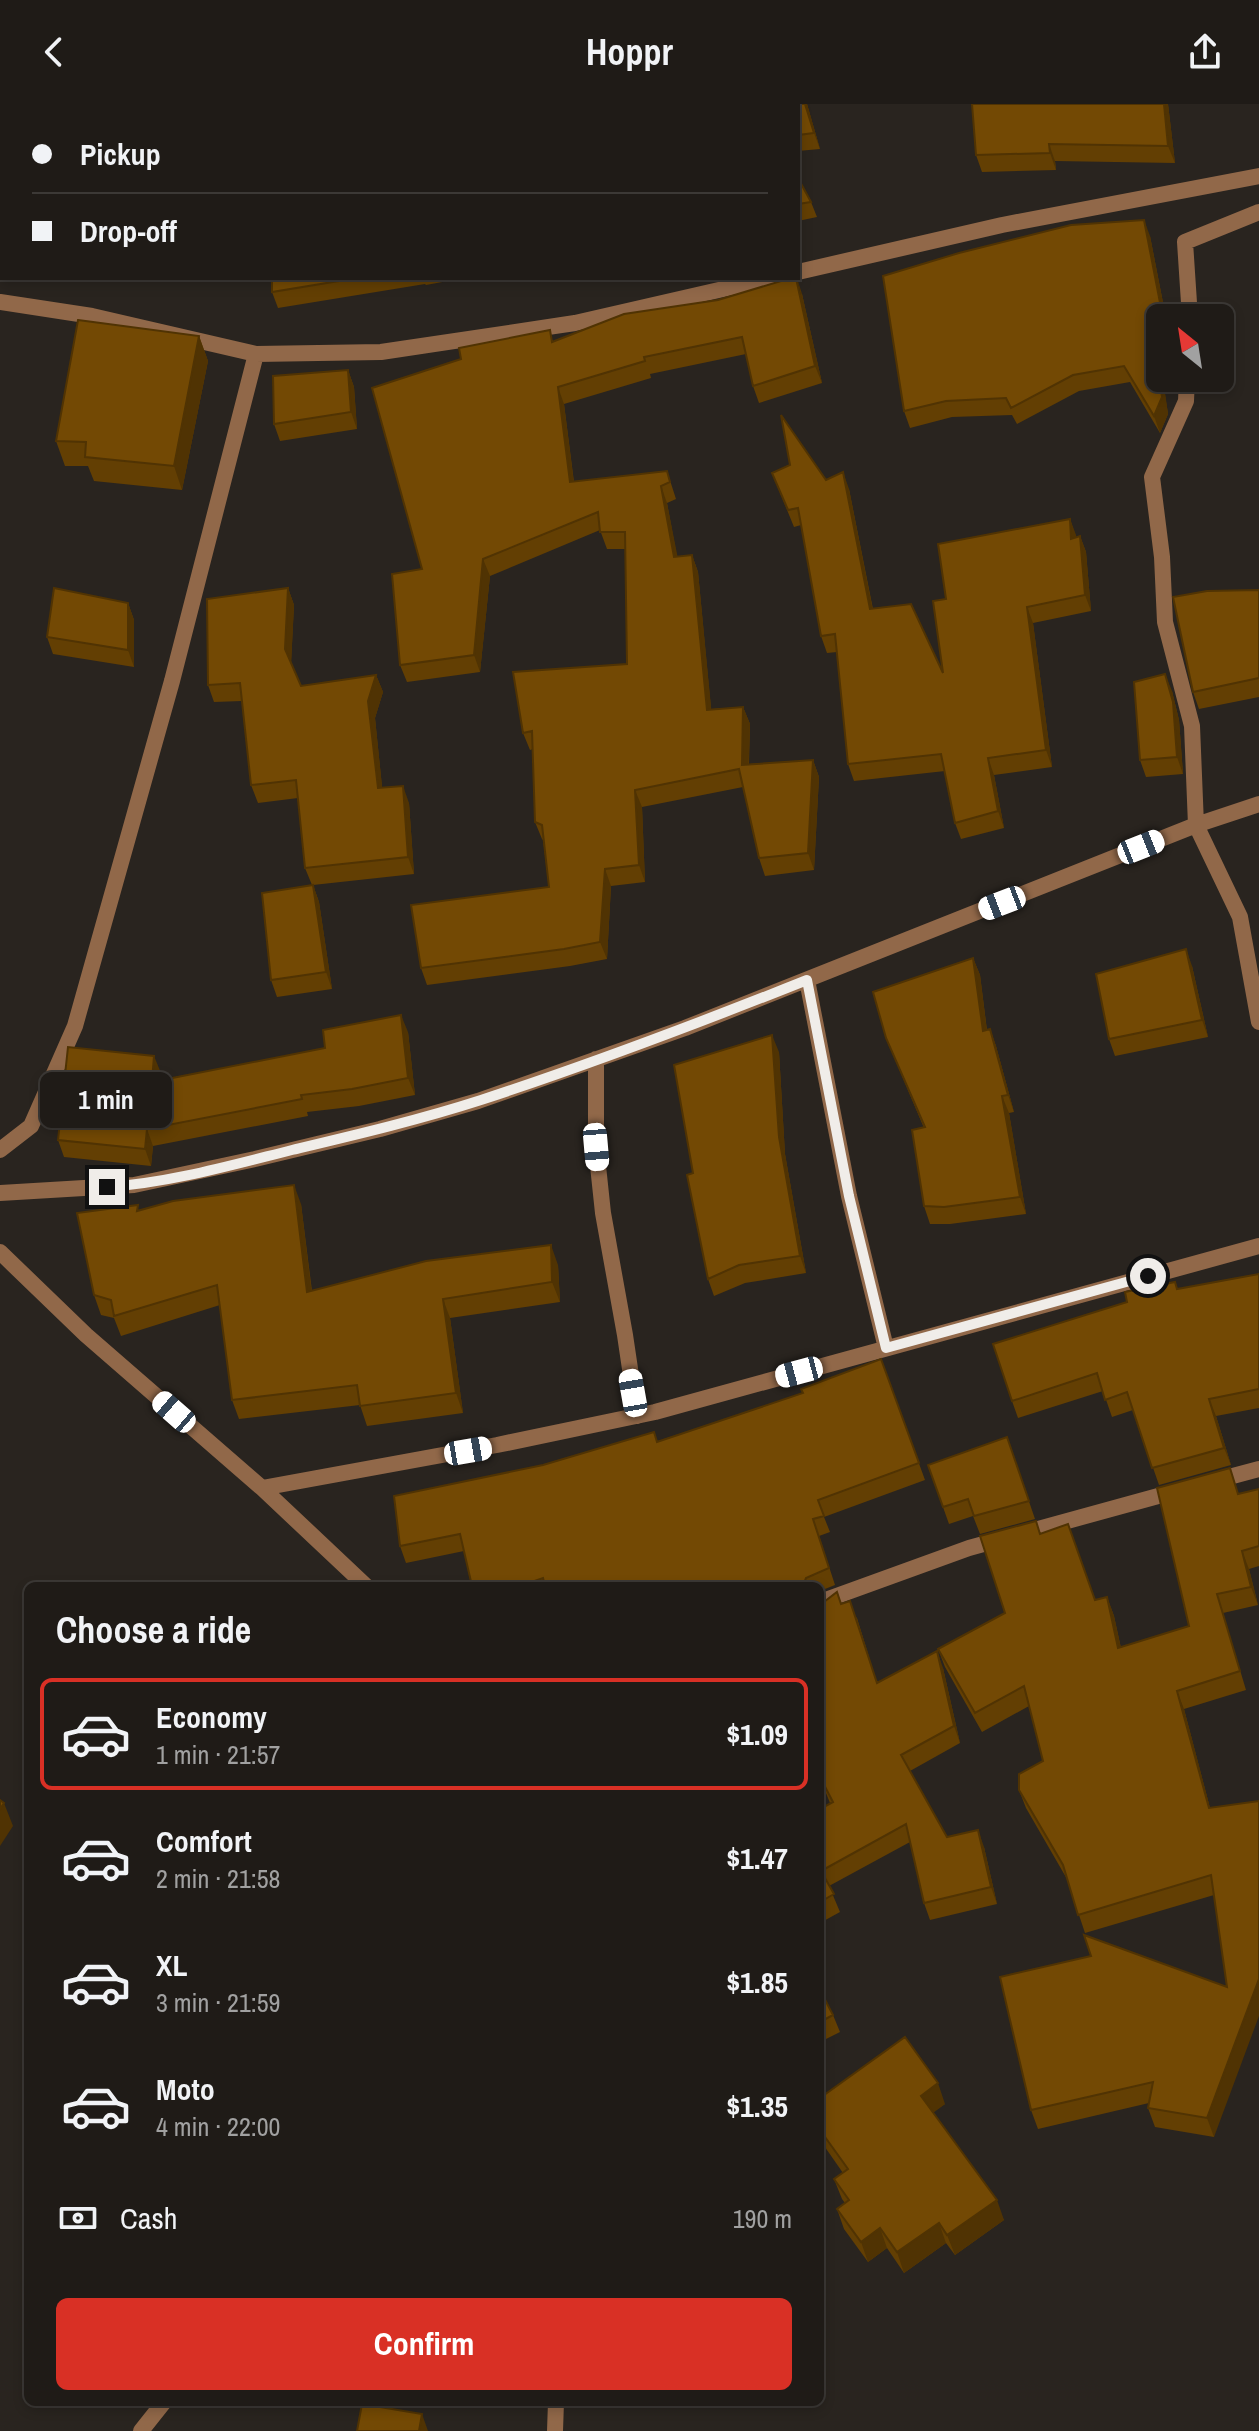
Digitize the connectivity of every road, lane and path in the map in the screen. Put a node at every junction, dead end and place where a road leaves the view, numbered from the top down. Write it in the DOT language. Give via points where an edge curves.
graph roads {
  1 [pos="1259,176"];
  2 [pos="1259,212"];
  3 [pos="800,272"];
  4 [pos="762,280"];
  5 [pos="0,302"];
  6 [pos="1189,304"];
  7 [pos="256,354"];
  8 [pos="1186,392"];
  9 [pos="1259,804"];
  10 [pos="1196,825"];
  11 [pos="807,980"];
  12 [pos="1259,1022"];
  13 [pos="596,1059"];
  14 [pos="0,1150"];
  15 [pos="0,1193"];
  16 [pos="1259,1246"];
  17 [pos="0,1252"];
  18 [pos="886,1348"];
  19 [pos="637,1416"];
  20 [pos="1259,1469"];
  21 [pos="262,1488"];
  22 [pos="362,1582"];
  23 [pos="824,1601"];
  24 [pos="161,2406"];
  25 [pos="556,2406"];
  26 [pos="141,2431"];
  27 [pos="555,2431"];
  1 -- 3 [label="street" via="1002,225"];
  2 -- 6 [label="street" via="1185,242"];
  4 -- 7 [label="street" via="575,323 396,350"];
  5 -- 7 [label="street" via="92,316"];
  7 -- 14 [label="street" via="75,1026 31,1126"];
  8 -- 10 [label="street" via="1152,477 1165,622 1192,726"];
  9 -- 10 [label="street"];
  10 -- 11 [label="street"];
  10 -- 12 [label="street" via="1240,917"];
  11 -- 13 [label="street"];
  11 -- 18 [label="street" via="849,1196"];
  13 -- 15 [label="street" via="478,1101 255,1159 134,1185"];
  13 -- 19 [label="street" via="603,1213"];
  16 -- 18 [label="street"];
  17 -- 21 [label="street" via="86,1335"];
  18 -- 19 [label="street"];
  19 -- 21 [label="street"];
  20 -- 23 [label="street" via="969,1548"];
  21 -- 22 [label="street"];
  24 -- 26 [label="street"];
  25 -- 27 [label="street"];
}
